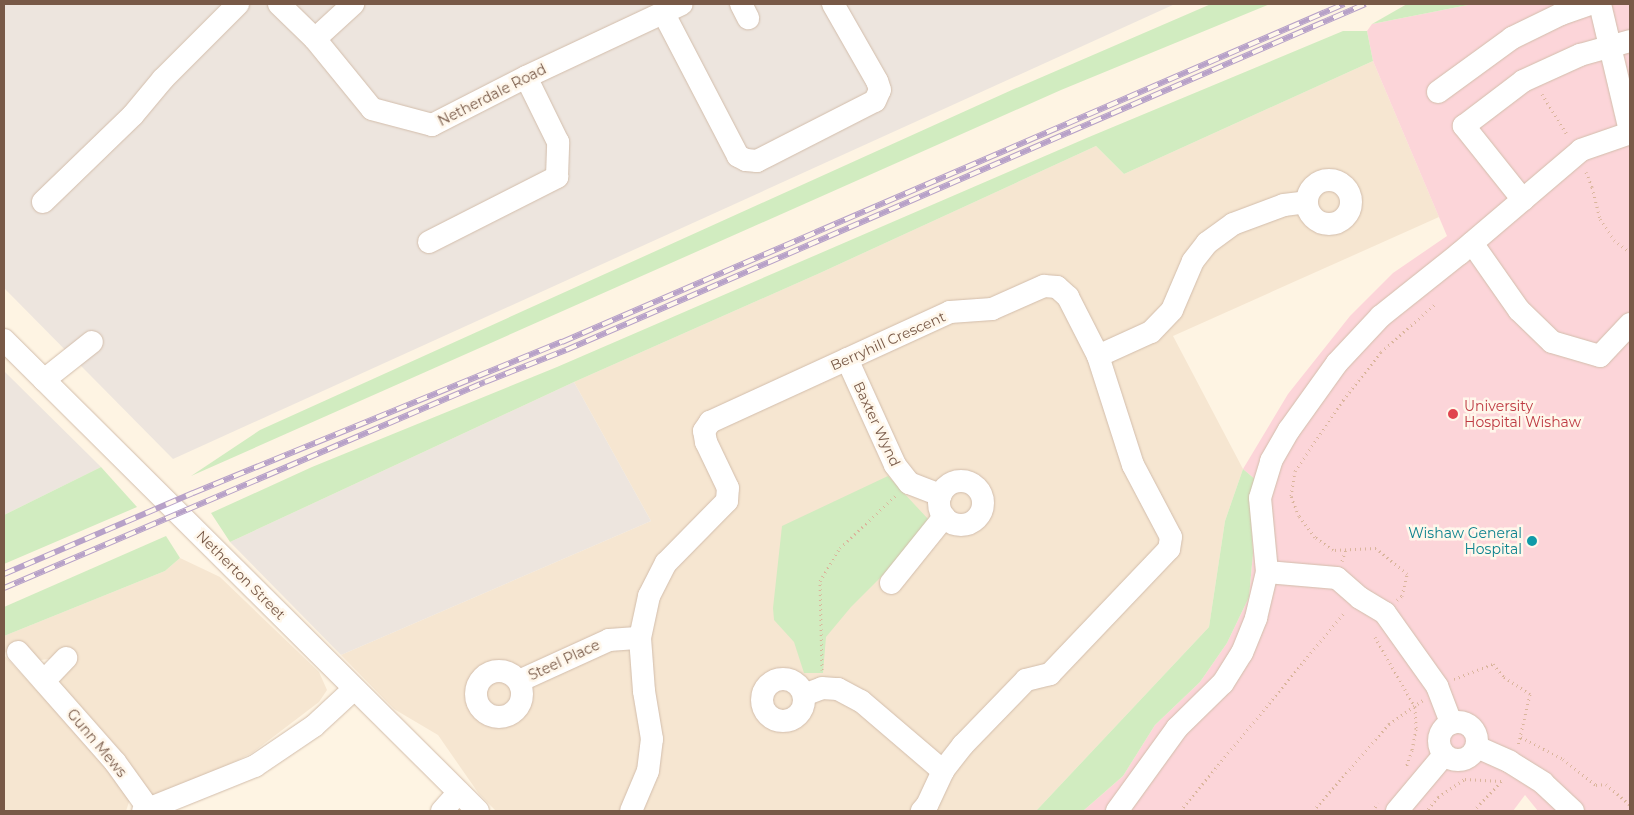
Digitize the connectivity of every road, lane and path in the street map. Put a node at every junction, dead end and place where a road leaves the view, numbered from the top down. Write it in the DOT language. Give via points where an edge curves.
graph roads {
  1 [pos="238,4"];
  2 [pos="279,4"];
  3 [pos="353,4"];
  4 [pos="833,4"];
  5 [pos="1590,4"];
  6 [pos="1600,4"];
  7 [pos="672,8"];
  8 [pos="316,39"];
  9 [pos="1620,44"];
  10 [pos="526,77"];
  11 [pos="1438,92"];
  12 [pos="1630,132"];
  13 [pos="1523,200"];
  14 [pos="43,202"];
  15 [pos="1307,202"];
  16 [pos="430,242"];
  17 [pos="1472,243"];
  18 [pos="1435,304"];
  19 [pos="1630,324"];
  20 [pos="4,340"];
  21 [pos="92,342"];
  22 [pos="1098,356"];
  23 [pos="847,358"];
  24 [pos="44,380"];
  25 [pos="909,483"];
  26 [pos="1267,572"];
  27 [pos="891,583"];
  28 [pos="1384,612"];
  29 [pos="1343,614"];
  30 [pos="640,638"];
  31 [pos="18,652"];
  32 [pos="66,658"];
  33 [pos="44,681"];
  34 [pos="519,681"];
  35 [pos="354,689"];
  36 [pos="813,691"];
  37 [pos="1451,723"];
  38 [pos="1521,737"];
  39 [pos="1477,747"];
  40 [pos="1444,755"];
  41 [pos="1405,769"];
  42 [pos="943,770"];
  43 [pos="459,792"];
  44 [pos="1390,804"];
  45 [pos="1630,805"];
  46 [pos="146,810"];
  47 [pos="442,811"];
  48 [pos="478,811"];
  49 [pos="631,811"];
  50 [pos="922,811"];
  51 [pos="1116,811"];
  52 [pos="1180,811"];
  53 [pos="1372,811"];
  54 [pos="1426,811"];
  55 [pos="1473,811"];
  56 [pos="1573,811"];
  1 -- 14 [label="street" via="163,79 133,115"];
  2 -- 8 [label="street, Netherdale Road"];
  3 -- 8 [label="street"];
  4 -- 7 [label="street" via="877,81 880,90 875,101 757,161 738,156"];
  5 -- 11 [label="street" via="1512,38"];
  6 -- 9 [label="street"];
  7 -- 10 [label="street, Netherdale Road"];
  8 -- 10 [label="street, Netherdale Road" via="372,109 432,125"];
  9 -- 12 [label="street"];
  9 -- 13 [label="street" via="1580,54 1523,81 1464,126"];
  10 -- 16 [label="street" via="558,142 557,177"];
  12 -- 13 [label="street" via="1581,150"];
  13 -- 17 [label="street"];
  15 -- 22 [label="street" via="1284,205 1233,224 1207,242 1193,261 1172,310 1151,332"];
  17 -- 19 [label="street" via="1519,310 1552,342 1600,356"];
  17 -- 26 [label="street" via="1381,316 1337,363 1289,430 1271,461 1260,498"];
  18 -- 28 [label="path" via="1381,352 1343,400 1295,471 1291,496 1299,516 1315,537 1333,550 1376,548 1408,574 1402,596"];
  20 -- 24 [label="street, Netherton Street"];
  21 -- 24 [label="street"];
  22 -- 23 [label="street, Berryhill Crescent" via="1068,297 1057,287 1044,286 992,309 950,312"];
  22 -- 42 [label="street, Berryhill Crescent" via="1133,465 1171,537 1169,549 1050,674 1026,680"];
  23 -- 25 [label="street, Baxter Wynd" via="895,466"];
  23 -- 30 [label="street, Berryhill Crescent" via="720,416 704,430 706,442 728,488 727,501 666,563 649,596"];
  24 -- 35 [label="street, Netherton Street"];
  25 -- 27 [label="street" via="943,506"];
  25 -- 36 [label="path" via="840,548 820,581"];
  26 -- 28 [label="street" via="1337,578 1360,598"];
  26 -- 51 [label="street" via="1256,618 1242,653 1223,683 1177,728"];
  28 -- 37 [label="street" via="1437,686"];
  28 -- 41 [label="path" via="1369,627 1415,707 1416,729"];
  29 -- 52 [label="path"];
  30 -- 34 [label="street, Steel Place" via="609,640"];
  30 -- 49 [label="street, Berryhill Crescent" via="652,739 648,771"];
  31 -- 33 [label="street, Gunn Mews"];
  32 -- 33 [label="street"];
  33 -- 46 [label="street, Gunn Mews" via="116,762"];
  35 -- 43 [label="street, Netherton Street"];
  35 -- 46 [label="street" via="314,726 255,766"];
  36 -- 42 [label="street" via="838,690 861,701"];
  37 -- 39 [label="street" via="1470,726 1477,737"];
  37 -- 40 [label="street" via="1439,738"];
  38 -- 45 [label="path" via="1563,759 1596,785 1606,784"];
  39 -- 40 [label="street" via="1472,755 1461,760"];
  39 -- 56 [label="street" via="1510,762 1543,783"];
  40 -- 44 [label="street"];
  42 -- 50 [label="street, Berryhill Crescent"];
  43 -- 47 [label="street"];
  43 -- 48 [label="street, Netherton Street"];
  44 -- 53 [label="path"];
  54 -- 55 [label="path" via="1438,797 1465,779 1502,780"];
}
